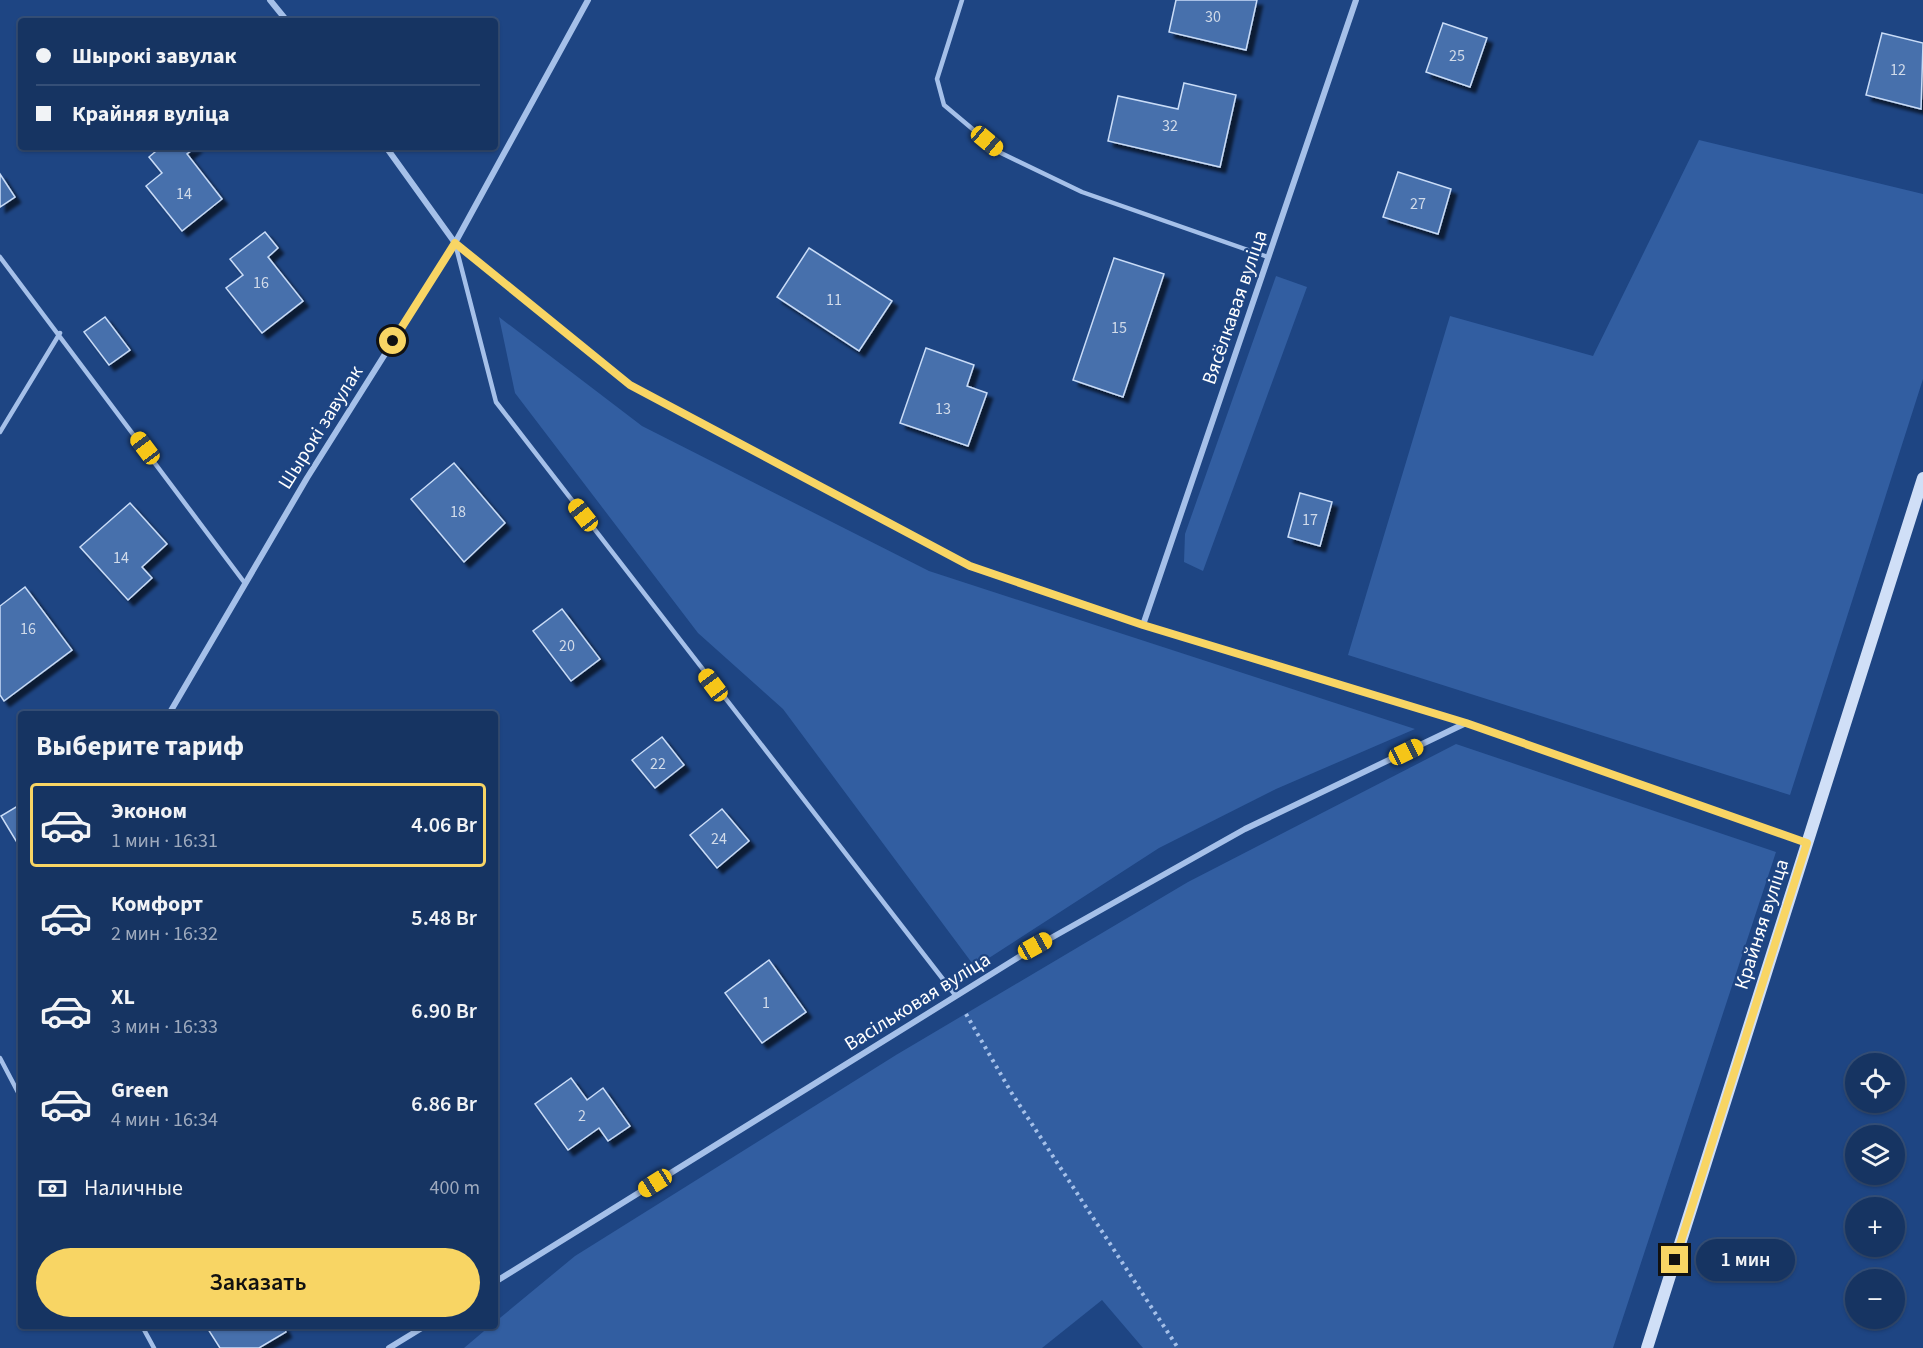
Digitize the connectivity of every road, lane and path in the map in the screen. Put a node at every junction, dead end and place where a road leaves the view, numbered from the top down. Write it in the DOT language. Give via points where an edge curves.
graph roads {
  1 [pos="270,0"];
  2 [pos="588,0"];
  3 [pos="962,0"];
  4 [pos="1356,0"];
  5 [pos="285,18"];
  6 [pos="388,150"];
  7 [pos="455,243"];
  8 [pos="0,257"];
  9 [pos="1268,257"];
  10 [pos="60,333"];
  11 [pos="0,432"];
  12 [pos="1923,478"];
  13 [pos="244,582"];
  14 [pos="1143,625"];
  15 [pos="171,711"];
  16 [pos="1466,723"];
  17 [pos="1807,843"];
  18 [pos="956,996"];
  19 [pos="0,1058"];
  20 [pos="18,1092"];
  21 [pos="498,1280"];
  22 [pos="144,1329"];
  23 [pos="420,1329"];
  24 [pos="154,1348"];
  25 [pos="389,1348"];
  26 [pos="1178,1348"];
  27 [pos="1647,1348"];
  1 -- 5 [label="street"];
  2 -- 7 [label="street, Шырокі завулак"];
  3 -- 9 [label="lane" via="937,79 944,105 984,139 1001,153 1082,192"];
  4 -- 9 [label="street, Вясёлкавая вуліца"];
  6 -- 7 [label="street"];
  7 -- 13 [label="street, Шырокі завулак"];
  7 -- 14 [label="street" via="630,385 970,566"];
  7 -- 18 [label="lane" via="496,402"];
  8 -- 10 [label="lane"];
  9 -- 14 [label="street, Вясёлкавая вуліца"];
  10 -- 11 [label="lane"];
  10 -- 13 [label="lane"];
  12 -- 17 [label="street, Крайняя вуліца"];
  13 -- 15 [label="street, Шырокі завулак"];
  14 -- 16 [label="street"];
  16 -- 17 [label="street"];
  16 -- 18 [label="street, Васільковая вуліца" via="1245,829 1035,946"];
  17 -- 27 [label="street, Крайняя вуліца"];
  18 -- 21 [label="street, Васільковая вуліца"];
  18 -- 26 [label="path" via="1011,1092"];
  19 -- 20 [label="lane"];
  22 -- 24 [label="lane"];
  23 -- 25 [label="street"];
}
